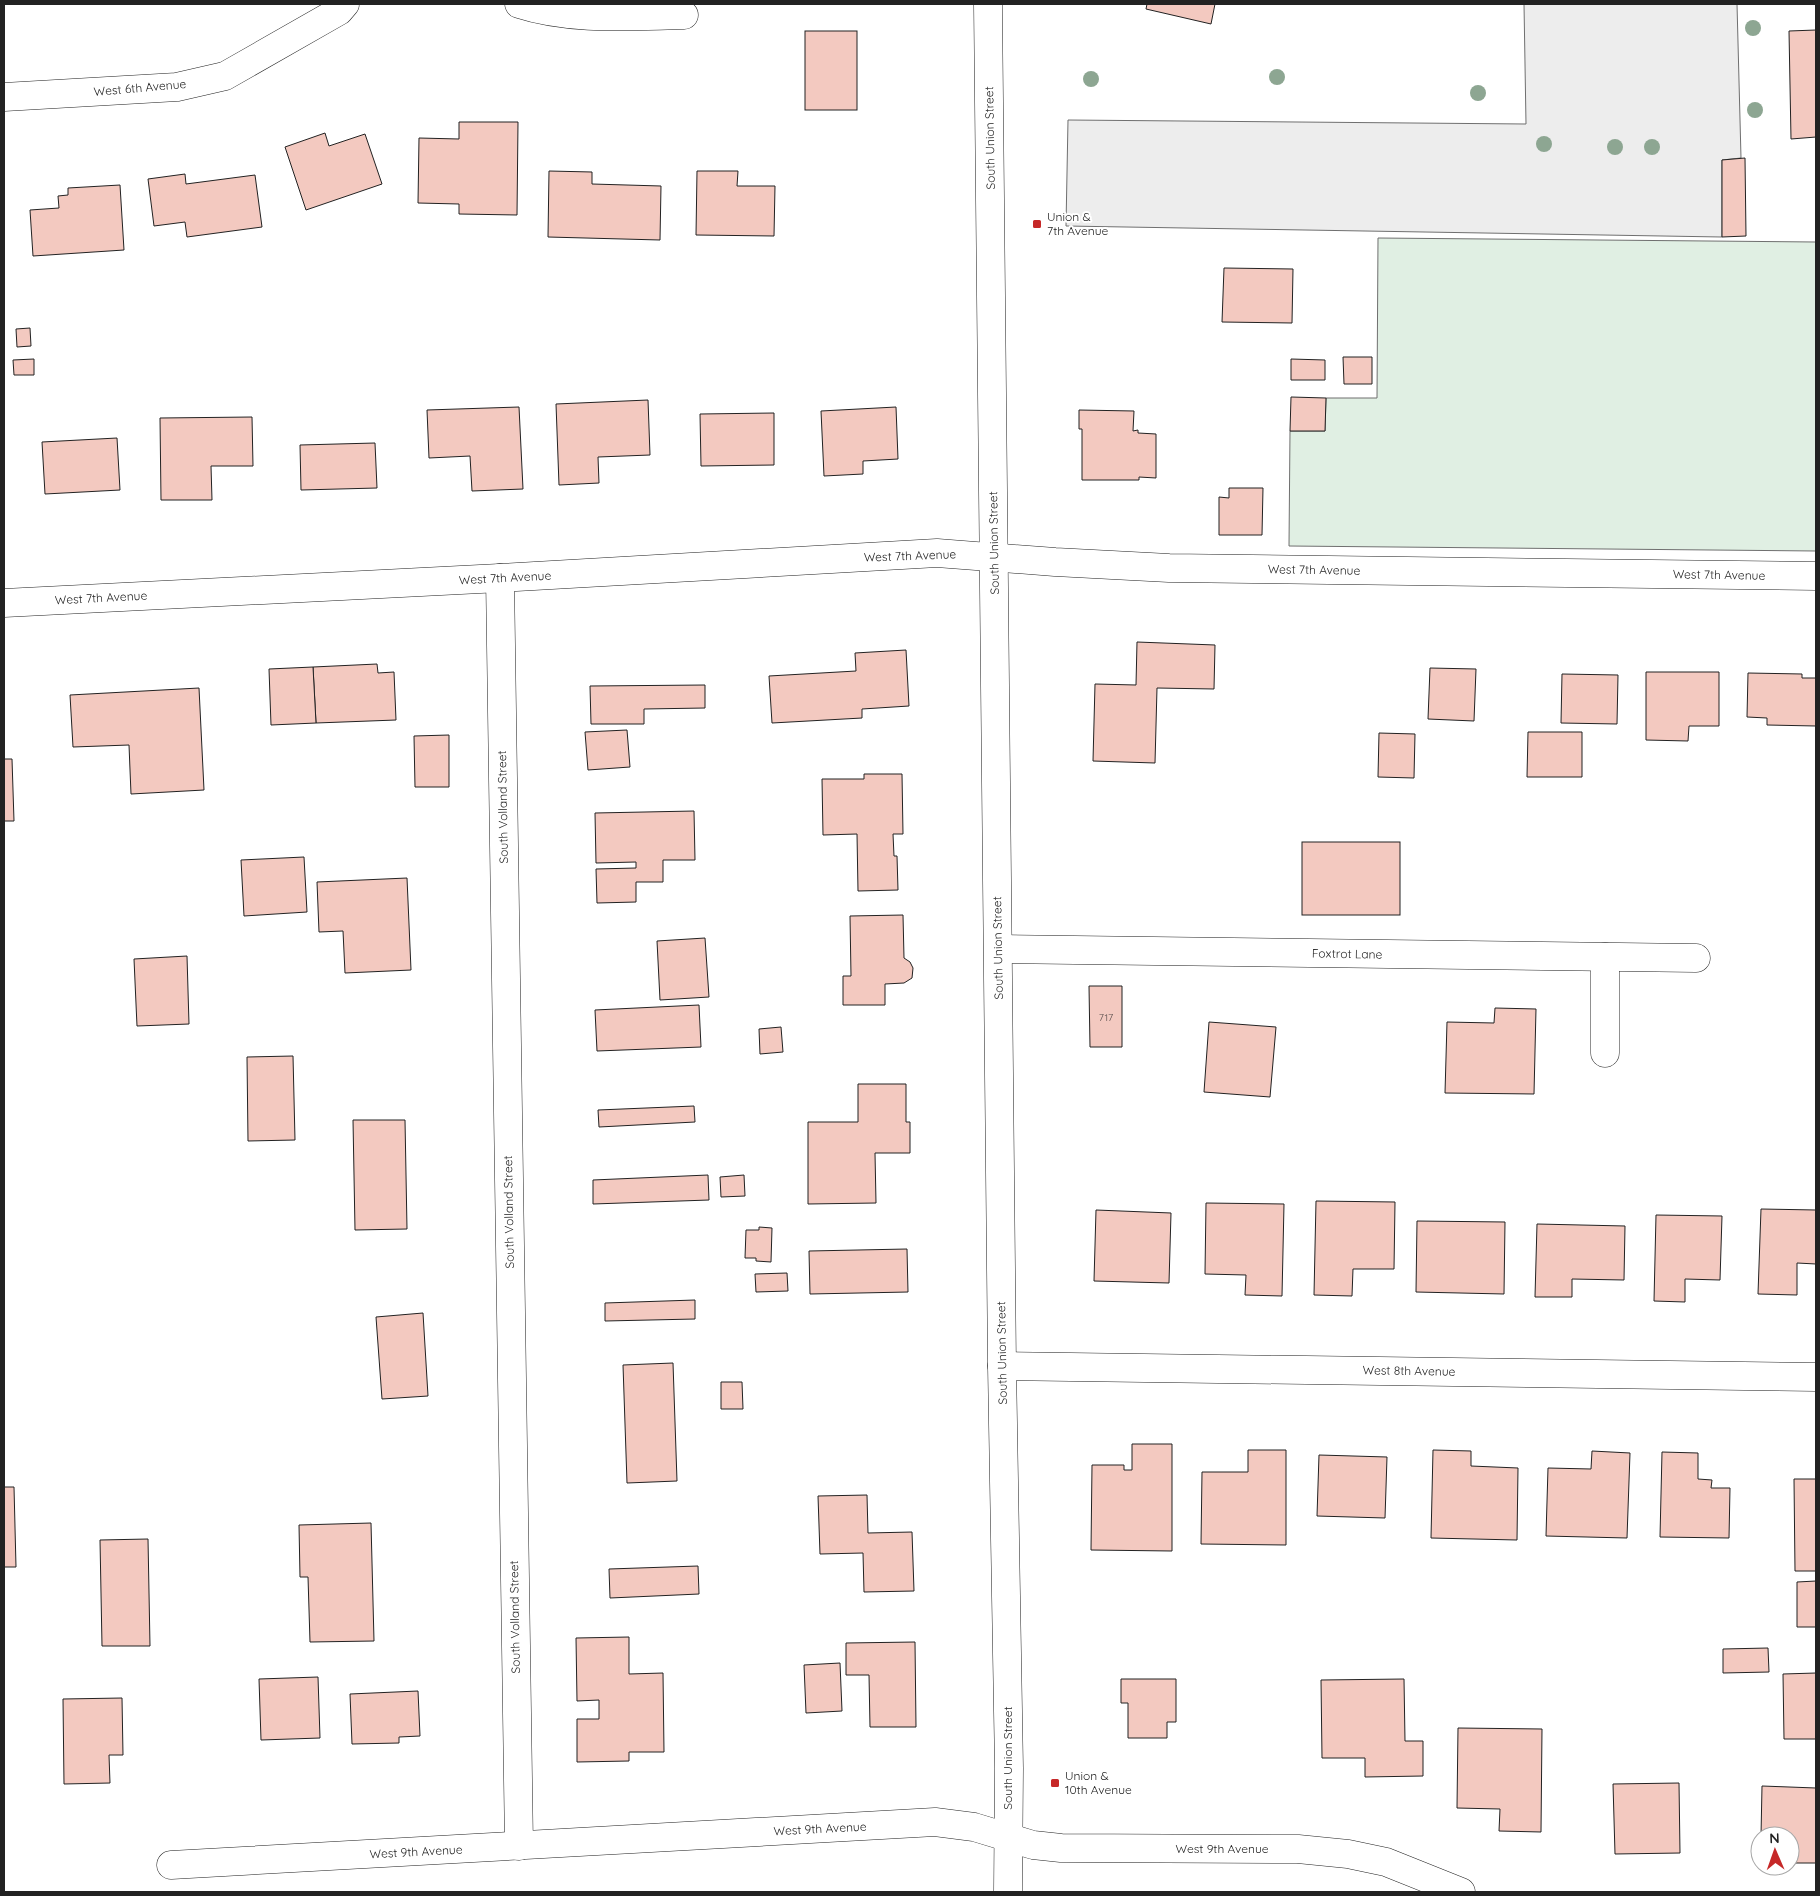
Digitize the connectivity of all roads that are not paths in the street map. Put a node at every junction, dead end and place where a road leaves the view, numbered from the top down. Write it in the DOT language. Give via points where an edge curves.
graph roads {
  1 [pos="345,4"];
  2 [pos="519,4"];
  3 [pos="988,4"];
  4 [pos="684,15"];
  5 [pos="4,97"];
  6 [pos="994,557"];
  7 [pos="1816,576"];
  8 [pos="500,578"];
  9 [pos="4,602"];
  10 [pos="999,949"];
  11 [pos="1605,957"];
  12 [pos="1696,958"];
  13 [pos="1605,1053"];
  14 [pos="1002,1366"];
  15 [pos="1816,1377"];
  16 [pos="1008,1837"];
  17 [pos="519,1846"];
  18 [pos="170,1865"];
  19 [pos="1008,1892"];
  20 [pos="1461,1892"];
  1 -- 5 [label="street, West 6th Avenue" via="225,76 178,87"];
  2 -- 4 [label="street" via="600,16"];
  3 -- 6 [label="street, South Union Street"];
  6 -- 7 [label="street, West 7th Avenue" via="1170,568"];
  6 -- 8 [label="street, West 7th Avenue" via="937,553"];
  6 -- 10 [label="street, South Union Street"];
  8 -- 9 [label="street, West 7th Avenue"];
  8 -- 17 [label="street, South Volland Street"];
  10 -- 11 [label="street, Foxtrot Lane"];
  10 -- 14 [label="street, South Union Street"];
  11 -- 12 [label="street, Foxtrot Lane"];
  11 -- 13 [label="street"];
  14 -- 15 [label="street, West 8th Avenue"];
  14 -- 16 [label="street, South Union Street"];
  16 -- 17 [label="street, West 9th Avenue" via="974,1827 935,1822"];
  16 -- 19 [label="street, South Union Street"];
  16 -- 20 [label="street, West 9th Avenue" via="1033,1845 1061,1848 1298,1849 1348,1854 1386,1862"];
  17 -- 18 [label="street, West 9th Avenue"];
}
